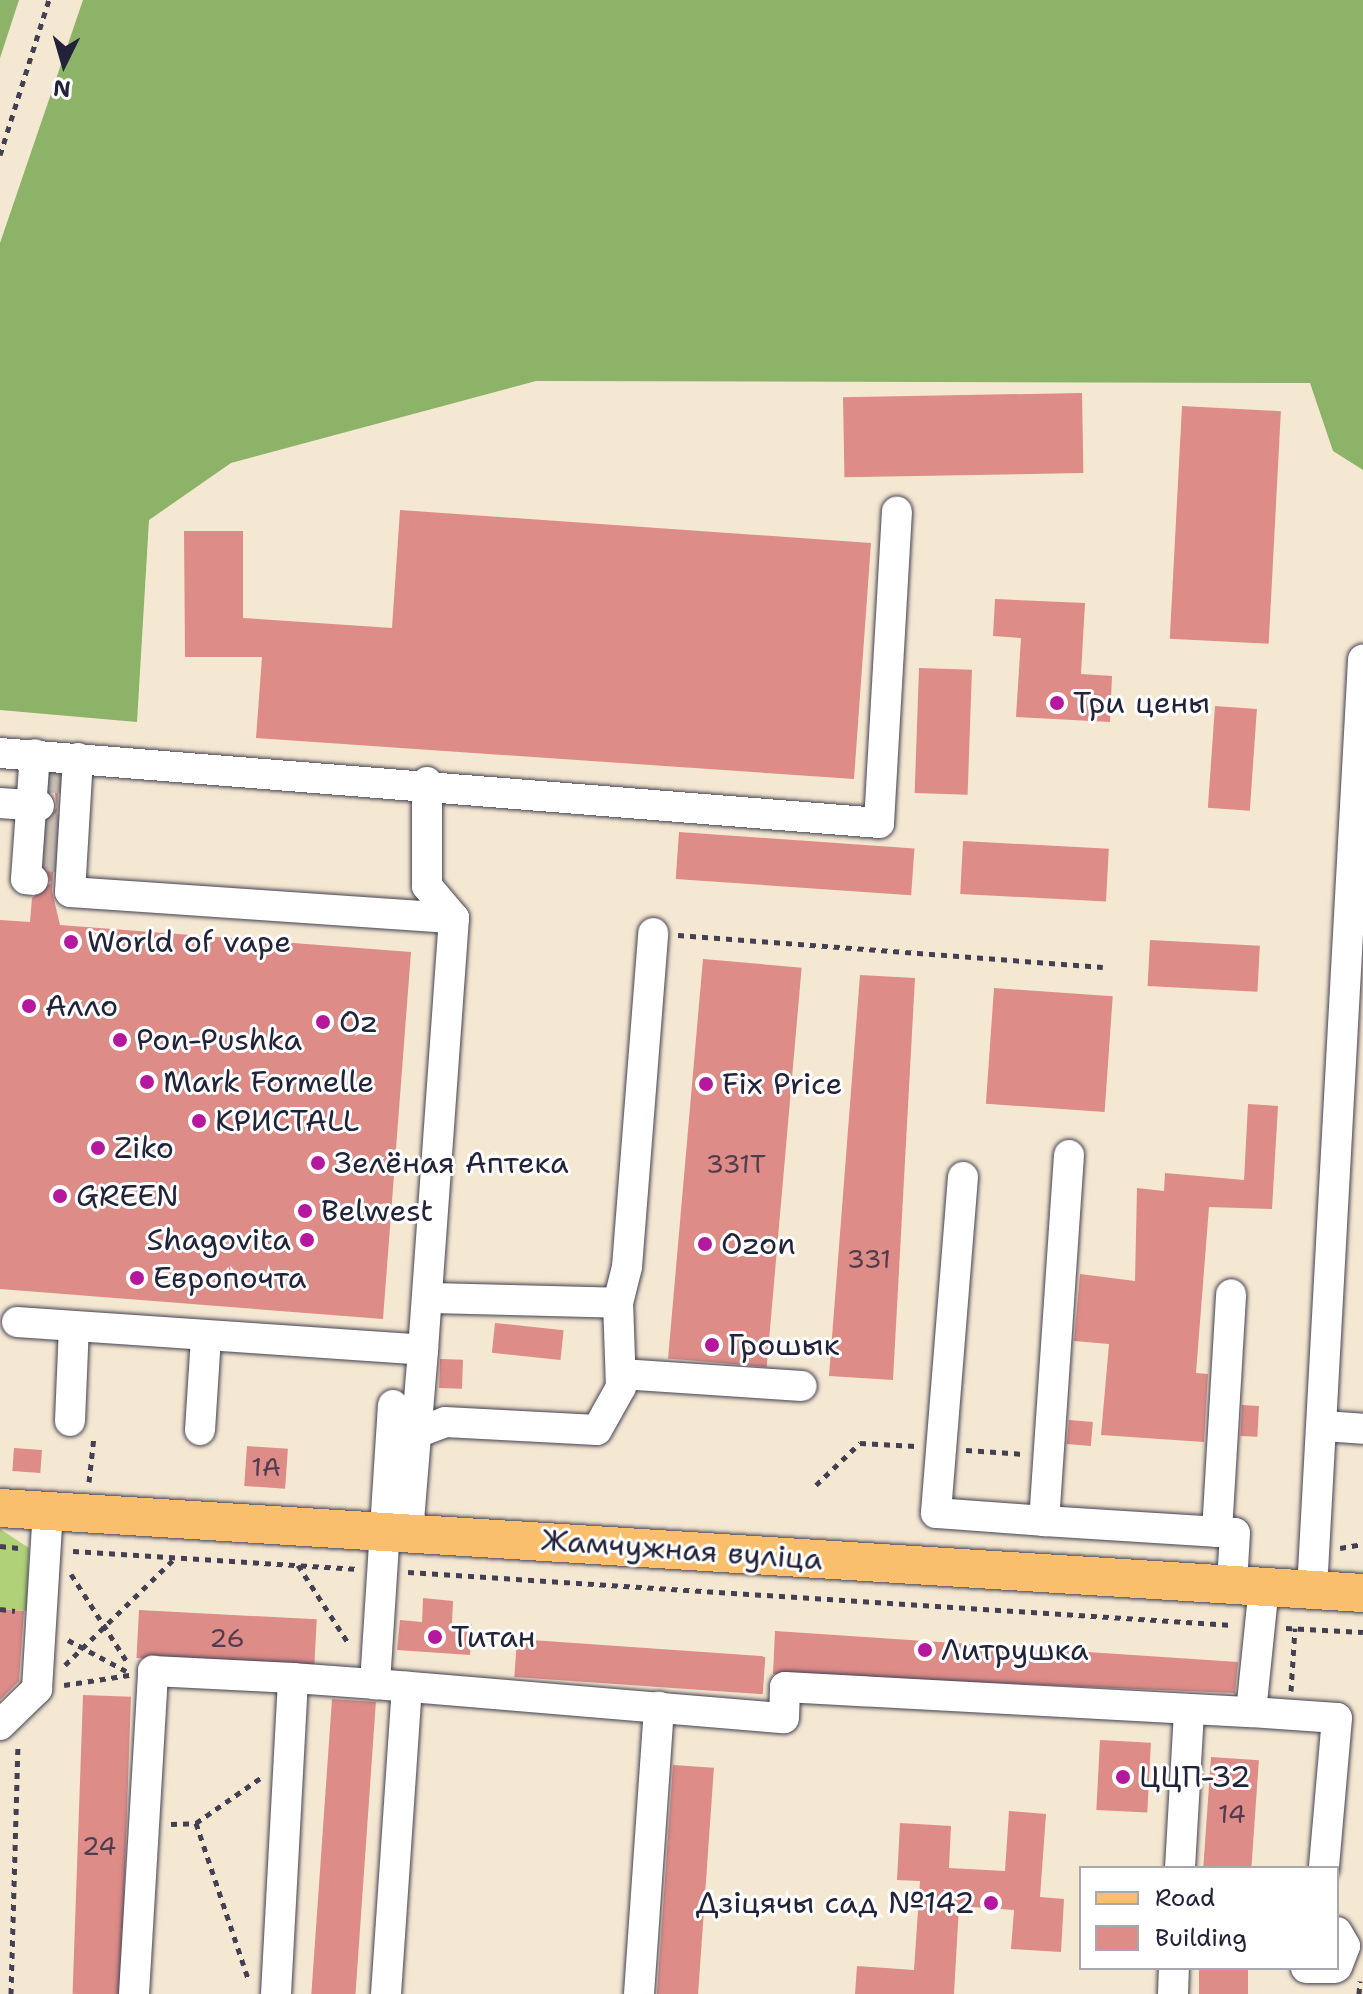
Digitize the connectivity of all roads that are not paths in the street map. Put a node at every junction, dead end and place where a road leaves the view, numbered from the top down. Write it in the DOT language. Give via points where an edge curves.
graph roads {
  1 [pos="897,512"];
  2 [pos="1363,659"];
  3 [pos="0,753"];
  4 [pos="427,782"];
  5 [pos="0,803"];
  6 [pos="53,821"];
  7 [pos="1357,916"];
  8 [pos="454,918"];
  9 [pos="653,933"];
  10 [pos="1069,1155"];
  11 [pos="963,1177"];
  12 [pos="1231,1294"];
  13 [pos="432,1298"];
  14 [pos="618,1303"];
  15 [pos="17,1322"];
  16 [pos="74,1327"];
  17 [pos="206,1337"];
  18 [pos="423,1350"];
  19 [pos="621,1374"];
  20 [pos="802,1386"];
  21 [pos="393,1405"];
  22 [pos="70,1421"];
  23 [pos="1324,1426"];
  24 [pos="1363,1429"];
  25 [pos="200,1430"];
  26 [pos="414,1434"];
  27 [pos="0,1508"];
  28 [pos="48,1511"];
  29 [pos="1044,1521"];
  30 [pos="1217,1532"];
  31 [pos="396,1533"];
  32 [pos="1248,1585"];
  33 [pos="1312,1590"];
  34 [pos="1363,1593"];
  35 [pos="293,1678"];
  36 [pos="375,1684"];
  37 [pos="407,1687"];
  38 [pos="659,1707"];
  39 [pos="1189,1710"];
  40 [pos="1251,1712"];
  41 [pos="9,1719"];
  42 [pos="1180,1866"];
  43 [pos="1324,1866"];
  44 [pos="1339,1936"];
  45 [pos="1339,1960"];
  46 [pos="1174,1970"];
  47 [pos="134,1994"];
  48 [pos="276,1994"];
  49 [pos="386,1994"];
  50 [pos="639,1994"];
  51 [pos="1173,1994"];
  1 -- 4 [label="lane" via="879,823"];
  2 -- 7 [label="lane"];
  3 -- 6 [label="lane"];
  4 -- 6 [label="lane"];
  4 -- 8 [label="lane" via="427,886"];
  5 -- 6 [label="lane"];
  6 -- 8 [label="lane" via="70,892"];
  7 -- 23 [label="lane"];
  8 -- 13 [label="lane"];
  9 -- 14 [label="lane" via="627,1267"];
  10 -- 29 [label="lane"];
  11 -- 29 [label="lane" via="936,1513"];
  12 -- 30 [label="lane"];
  13 -- 14 [label="lane"];
  13 -- 18 [label="lane"];
  14 -- 19 [label="lane"];
  15 -- 16 [label="lane"];
  16 -- 17 [label="lane"];
  16 -- 22 [label="lane"];
  17 -- 18 [label="lane"];
  17 -- 25 [label="lane"];
  18 -- 26 [label="lane"];
  19 -- 20 [label="lane"];
  19 -- 26 [label="lane" via="621,1387 597,1430 445,1422"];
  21 -- 31 [label="lane"];
  23 -- 24 [label="lane"];
  23 -- 33 [label="lane"];
  26 -- 31 [label="lane"];
  27 -- 28 [label="main road, Жамчужная вуліца"];
  28 -- 31 [label="main road, Жамчужная вуліца"];
  28 -- 41 [label="lane" via="37,1689"];
  29 -- 30 [label="lane"];
  30 -- 32 [label="lane" via="1235,1533"];
  31 -- 32 [label="main road, Жамчужная вуліца"];
  31 -- 36 [label="lane" via="382,1570"];
  32 -- 33 [label="main road, Жамчужная вуліца"];
  32 -- 40 [label="lane" via="1259,1626"];
  33 -- 34 [label="main road, Жамчужная вуліца"];
  35 -- 36 [label="lane"];
  35 -- 47 [label="lane" via="153,1671"];
  35 -- 48 [label="lane"];
  36 -- 37 [label="lane"];
  37 -- 38 [label="lane"];
  37 -- 49 [label="lane"];
  38 -- 39 [label="lane" via="784,1718 785,1687"];
  38 -- 50 [label="lane"];
  39 -- 40 [label="lane"];
  39 -- 42 [label="lane"];
  40 -- 43 [label="lane" via="1337,1718"];
  44 -- 45 [label="lane" via="1345,1946"];
  46 -- 51 [label="lane"];
}
